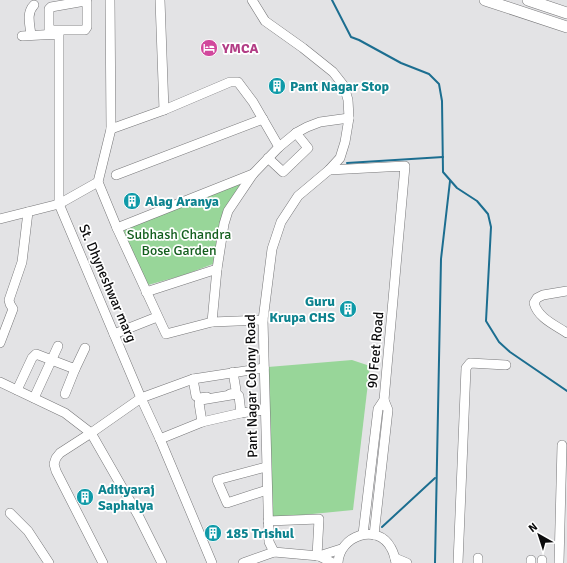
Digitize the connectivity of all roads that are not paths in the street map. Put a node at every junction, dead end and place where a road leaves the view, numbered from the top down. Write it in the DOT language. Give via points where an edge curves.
graph roads {
  1 [pos="110,0"];
  2 [pos="160,0"];
  3 [pos="252,0"];
  4 [pos="485,0"];
  5 [pos="528,0"];
  6 [pos="34,5"];
  7 [pos="567,13"];
  8 [pos="567,27"];
  9 [pos="49,32"];
  10 [pos="59,32"];
  11 [pos="164,110"];
  12 [pos="349,118"];
  13 [pos="263,119"];
  14 [pos="111,129"];
  15 [pos="298,135"];
  16 [pos="279,147"];
  17 [pos="270,160"];
  18 [pos="329,170"];
  19 [pos="253,174"];
  20 [pos="116,175"];
  21 [pos="98,182"];
  22 [pos="59,204"];
  23 [pos="28,212"];
  24 [pos="0,219"];
  25 [pos="117,228"];
  26 [pos="217,269"];
  27 [pos="567,291"];
  28 [pos="146,292"];
  29 [pos="157,316"];
  30 [pos="263,320"];
  31 [pos="212,322"];
  32 [pos="567,333"];
  33 [pos="114,334"];
  34 [pos="0,343"];
  35 [pos="58,346"];
  36 [pos="85,348"];
  37 [pos="51,361"];
  38 [pos="506,365"];
  39 [pos="264,368"];
  40 [pos="75,369"];
  41 [pos="233,374"];
  42 [pos="194,381"];
  43 [pos="0,382"];
  44 [pos="17,390"];
  45 [pos="65,394"];
  46 [pos="34,398"];
  47 [pos="141,398"];
  48 [pos="384,400"];
  49 [pos="264,410"];
  50 [pos="241,412"];
  51 [pos="202,419"];
  52 [pos="91,433"];
  53 [pos="160,439"];
  54 [pos="562,445"];
  55 [pos="561,459"];
  56 [pos="266,467"];
  57 [pos="267,490"];
  58 [pos="564,493"];
  59 [pos="10,513"];
  60 [pos="268,521"];
  61 [pos="363,534"];
  62 [pos="374,535"];
  63 [pos="341,549"];
  64 [pos="274,552"];
  65 [pos="318,556"];
  66 [pos="395,560"];
  67 [pos="49,563"];
  68 [pos="103,563"];
  69 [pos="162,563"];
  70 [pos="212,563"];
  71 [pos="243,563"];
  72 [pos="333,563"];
  73 [pos="338,563"];
  74 [pos="407,563"];
  75 [pos="458,563"];
  76 [pos="559,563"];
  1 -- 14 [label="street"];
  2 -- 11 [label="street"];
  3 -- 12 [label="street, Pant Nagar Colony Road" via="265,20 337,77 344,86"];
  4 -- 8 [label="main road"];
  5 -- 7 [label="main road"];
  6 -- 9 [label="street" via="29,13 27,35"];
  9 -- 10 [label="street"];
  9 -- 10 [label="street" via="51,7 84,0 87,2 87,28 72,30 68,34"];
  10 -- 22 [label="street, St. Dhyneshwar marg"];
  11 -- 13 [label="street" via="230,82 238,82"];
  11 -- 14 [label="street"];
  12 -- 15 [label="street" via="320,122"];
  12 -- 18 [label="street, Pant Nagar Colony Road" via="340,158"];
  13 -- 16 [label="street"];
  13 -- 20 [label="street"];
  14 -- 21 [label="street"];
  15 -- 16 [label="street"];
  15 -- 17 [label="street"];
  15 -- 17 [label="street" via="308,148 288,168 282,172"];
  16 -- 17 [label="street"];
  17 -- 19 [label="street"];
  18 -- 30 [label="street, Pant Nagar Colony Road" via="298,196 281,222 272,249"];
  18 -- 48 [label="street, 90 Feet Road" via="405,166"];
  19 -- 25 [label="street"];
  19 -- 26 [label="street" via="228,211"];
  21 -- 22 [label="street"];
  21 -- 25 [label="street"];
  22 -- 23 [label="street"];
  22 -- 33 [label="street, St. Dhyneshwar marg"];
  23 -- 24 [label="street"];
  23 -- 34 [label="street" via="22,262 9,300 13,308"];
  25 -- 28 [label="street"];
  26 -- 28 [label="street"];
  26 -- 31 [label="street"];
  27 -- 32 [label="street" via="544,295 537,298 534,304 542,316"];
  28 -- 29 [label="street"];
  29 -- 31 [label="street" via="166,334"];
  29 -- 33 [label="street"];
  30 -- 31 [label="street"];
  30 -- 39 [label="street, Pant Nagar Colony Road"];
  33 -- 47 [label="street, St. Dhyneshwar marg"];
  35 -- 37 [label="street"];
  36 -- 40 [label="street"];
  37 -- 40 [label="street"];
  37 -- 44 [label="street" via="34,355"];
  37 -- 46 [label="street"];
  38 -- 75 [label="street" via="470,363 467,367 464,517"];
  39 -- 41 [label="street"];
  39 -- 49 [label="street, Pant Nagar Colony Road"];
  40 -- 45 [label="street"];
  41 -- 42 [label="street"];
  41 -- 42 [label="street" via="235,393 199,398 196,396"];
  42 -- 47 [label="street"];
  43 -- 44 [label="street"];
  44 -- 46 [label="street"];
  46 -- 52 [label="street" via="65,413"];
  47 -- 52 [label="street"];
  47 -- 53 [label="street, St. Dhyneshwar marg"];
  48 -- 61 [label="street, 90 Feet Road" via="378,409"];
  48 -- 62 [label="street" via="388,410"];
  49 -- 50 [label="street"];
  49 -- 56 [label="street, Pant Nagar Colony Road"];
  50 -- 51 [label="street"];
  50 -- 51 [label="street" via="238,395 201,400 199,403"];
  51 -- 53 [label="street"];
  52 -- 68 [label="street" via="60,453 54,464"];
  52 -- 69 [label="street"];
  53 -- 70 [label="street, St. Dhyneshwar marg"];
  54 -- 55 [label="street"];
  55 -- 58 [label="street" via="557,476"];
  56 -- 57 [label="street, Pant Nagar Colony Road"];
  56 -- 57 [label="street" via="217,480 227,503"];
  57 -- 60 [label="street, Pant Nagar Colony Road"];
  58 -- 76 [label="street" via="557,516"];
  59 -- 67 [label="street" via="28,531"];
  60 -- 64 [label="street, Pant Nagar Colony Road" via="269,542"];
  60 -- 65 [label="street" via="319,519"];
  61 -- 62 [label="street"];
  61 -- 63 [label="street" via="351,539"];
  62 -- 66 [label="street" via="386,541"];
  63 -- 65 [label="street"];
  63 -- 73 [label="street"];
  64 -- 65 [label="street"];
  64 -- 71 [label="street"];
  65 -- 72 [label="street"];
  66 -- 74 [label="street"];
}
